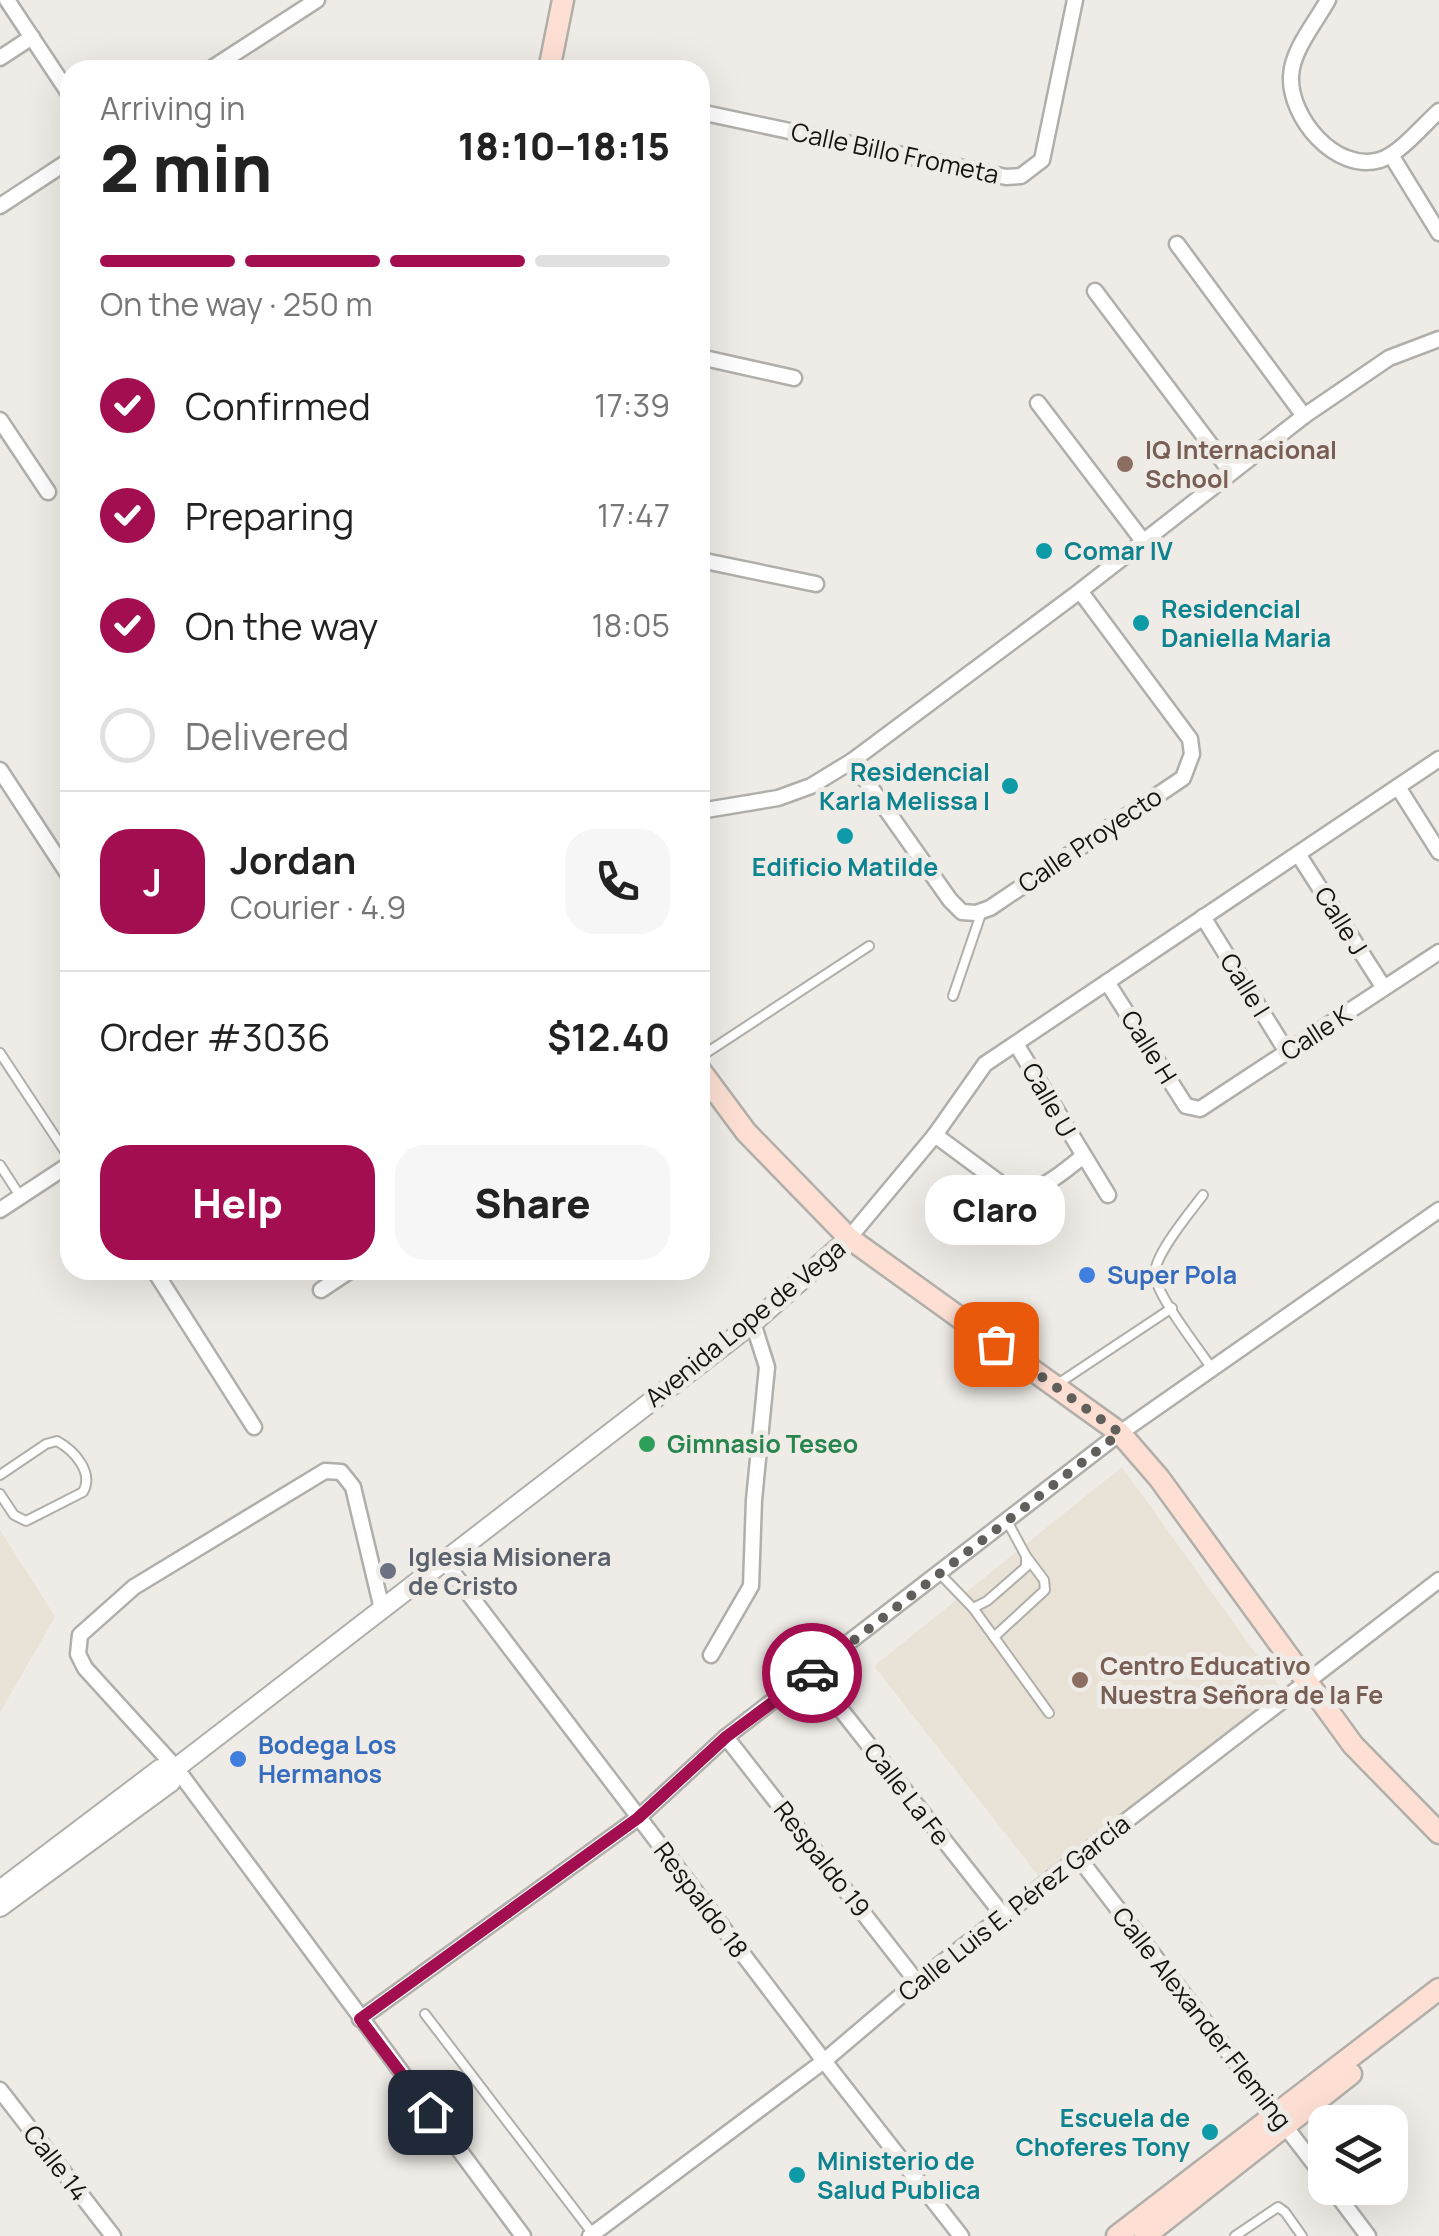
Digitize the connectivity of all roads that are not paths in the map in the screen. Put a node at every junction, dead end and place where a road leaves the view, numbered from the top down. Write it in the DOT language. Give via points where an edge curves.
graph roads {
  1 [pos="7,0"];
  2 [pos="317,0"];
  3 [pos="563,0"];
  4 [pos="1074,0"];
  5 [pos="1328,0"];
  6 [pos="32,37"];
  7 [pos="0,58"];
  8 [pos="224,60"];
  9 [pos="551,60"];
  10 [pos="60,80"];
  11 [pos="1439,111"];
  12 [pos="710,114"];
  13 [pos="1391,155"];
  14 [pos="60,167"];
  15 [pos="0,206"];
  16 [pos="1439,234"];
  17 [pos="1176,244"];
  18 [pos="1094,291"];
  19 [pos="1439,339"];
  20 [pos="710,359"];
  21 [pos="794,378"];
  22 [pos="1038,403"];
  23 [pos="1304,416"];
  24 [pos="0,420"];
  25 [pos="1231,472"];
  26 [pos="48,492"];
  27 [pos="1144,541"];
  28 [pos="710,562"];
  29 [pos="816,584"];
  30 [pos="1080,591"];
  31 [pos="1439,759"];
  32 [pos="852,761"];
  33 [pos="0,770"];
  34 [pos="1398,787"];
  35 [pos="710,810"];
  36 [pos="1439,852"];
  37 [pos="1298,854"];
  38 [pos="60,862"];
  39 [pos="982,911"];
  40 [pos="1204,917"];
  41 [pos="869,946"];
  42 [pos="1439,952"];
  43 [pos="1107,982"];
  44 [pos="1384,988"];
  45 [pos="953,996"];
  46 [pos="1016,1044"];
  47 [pos="710,1050"];
  48 [pos="1287,1052"];
  49 [pos="0,1053"];
  50 [pos="710,1083"];
  51 [pos="1192,1110"];
  52 [pos="935,1135"];
  53 [pos="60,1146"];
  54 [pos="1082,1157"];
  55 [pos="0,1165"];
  56 [pos="60,1168"];
  57 [pos="1108,1195"];
  58 [pos="1202,1195"];
  59 [pos="20,1196"];
  60 [pos="0,1210"];
  61 [pos="1439,1210"];
  62 [pos="849,1238"];
  63 [pos="160,1280"];
  64 [pos="336,1280"];
  65 [pos="320,1290"];
  66 [pos="1172,1308"];
  67 [pos="753,1323"];
  68 [pos="1212,1369"];
  69 [pos="1056,1385"];
  70 [pos="254,1427"];
  71 [pos="1120,1433"];
  72 [pos="0,1475"];
  73 [pos="0,1494"];
  74 [pos="1007,1522"];
  75 [pos="1026,1556"];
  76 [pos="444,1561"];
  77 [pos="940,1574"];
  78 [pos="1439,1580"];
  79 [pos="382,1608"];
  80 [pos="973,1608"];
  81 [pos="994,1638"];
  82 [pos="711,1655"];
  83 [pos="812,1674"];
  84 [pos="1306,1682"];
  85 [pos="1049,1713"];
  86 [pos="726,1737"];
  87 [pos="176,1768"];
  88 [pos="638,1818"];
  89 [pos="1439,1833"];
  90 [pos="1078,1857"];
  91 [pos="0,1890"];
  92 [pos="0,1907"];
  93 [pos="1003,1916"];
  94 [pos="917,1982"];
  95 [pos="1439,1989"];
  96 [pos="1439,2004"];
  97 [pos="425,2014"];
  98 [pos="360,2019"];
  99 [pos="824,2061"];
  100 [pos="0,2090"];
  101 [pos="1281,2120"];
  102 [pos="1308,2156"];
  103 [pos="1345,2205"];
  104 [pos="955,2234"];
  105 [pos="1242,2234"];
  106 [pos="592,2235"];
  107 [pos="113,2236"];
  108 [pos="523,2236"];
  109 [pos="1118,2236"];
  110 [pos="1145,2236"];
  111 [pos="1302,2236"];
  112 [pos="1368,2236"];
  1 -- 6 [label="street"];
  2 -- 8 [label="street"];
  3 -- 9 [label="main road"];
  4 -- 12 [label="street, Calle Billo Frometa" via="1042,160 1021,176"];
  5 -- 13 [label="street" via="1293,66 1296,104 1336,153 1368,162"];
  6 -- 7 [label="street"];
  6 -- 10 [label="street"];
  11 -- 13 [label="street"];
  13 -- 16 [label="street"];
  14 -- 15 [label="street"];
  17 -- 23 [label="street"];
  18 -- 25 [label="street"];
  19 -- 23 [label="street" via="1388,358"];
  20 -- 21 [label="street"];
  22 -- 27 [label="street"];
  23 -- 25 [label="street"];
  24 -- 26 [label="street"];
  25 -- 27 [label="street"];
  27 -- 30 [label="street"];
  28 -- 29 [label="street"];
  30 -- 32 [label="street"];
  30 -- 39 [label="street, Calle Proyecto" via="1190,739 1190,767"];
  31 -- 34 [label="street, Avenida Lope de Vega"];
  32 -- 35 [label="street" via="778,798"];
  32 -- 39 [label="street" via="950,900 962,912"];
  33 -- 38 [label="street"];
  34 -- 36 [label="street"];
  34 -- 37 [label="street, Avenida Lope de Vega"];
  37 -- 40 [label="street, Avenida Lope de Vega"];
  37 -- 44 [label="street, Calle J"];
  39 -- 45 [label="lane"];
  40 -- 43 [label="street, Avenida Lope de Vega"];
  40 -- 48 [label="street, Calle I"];
  41 -- 47 [label="lane"];
  42 -- 44 [label="street, Calle K"];
  43 -- 46 [label="street, Avenida Lope de Vega"];
  43 -- 51 [label="street, Calle H"];
  44 -- 48 [label="street, Calle K"];
  46 -- 52 [label="street, Avenida Lope de Vega" via="985,1064"];
  46 -- 54 [label="street, Calle U"];
  48 -- 51 [label="street, Calle K"];
  49 -- 53 [label="lane"];
  50 -- 62 [label="main road" via="746,1132"];
  52 -- 54 [label="street, Calle U" via="1012,1192 1036,1189"];
  52 -- 62 [label="street, Avenida Lope de Vega"];
  54 -- 57 [label="street, Calle U"];
  55 -- 59 [label="lane"];
  56 -- 59 [label="street"];
  58 -- 66 [label="lane" via="1158,1260 1155,1275"];
  59 -- 60 [label="street"];
  61 -- 68 [label="street"];
  62 -- 67 [label="street, Avenida Lope de Vega"];
  62 -- 69 [label="main road"];
  63 -- 70 [label="street"];
  64 -- 65 [label="street"];
  66 -- 68 [label="lane"];
  66 -- 69 [label="lane"];
  67 -- 76 [label="street, Avenida Lope de Vega"];
  67 -- 82 [label="street" via="768,1367 751,1586"];
  68 -- 71 [label="street"];
  69 -- 71 [label="main road"];
  71 -- 74 [label="street"];
  71 -- 84 [label="main road"];
  72 -- 73 [label="lane" via="57,1440 88,1474 83,1492 26,1522"];
  74 -- 75 [label="lane"];
  74 -- 77 [label="street"];
  75 -- 80 [label="lane" via="1026,1566"];
  75 -- 81 [label="lane" via="1045,1590"];
  76 -- 79 [label="street, Avenida Lope de Vega"];
  76 -- 88 [label="street, Respaldo 18"];
  77 -- 80 [label="lane"];
  77 -- 83 [label="street"];
  78 -- 84 [label="street, Calle Luis E. Pérez García"];
  79 -- 87 [label="street, Avenida Lope de Vega"];
  79 -- 87 [label="street" via="353,1487 342,1472 325,1471 134,1587 80,1635 78,1654"];
  80 -- 81 [label="lane"];
  81 -- 85 [label="lane"];
  83 -- 86 [label="street"];
  83 -- 93 [label="street, Calle La Fe"];
  84 -- 89 [label="main road" via="1353,1745"];
  84 -- 90 [label="street, Calle Luis E. Pérez García"];
  86 -- 88 [label="street"];
  86 -- 94 [label="street, Respaldo 19"];
  87 -- 91 [label="street, Avenida Lope de Vega" via="160,1769"];
  87 -- 92 [label="street, Avenida Lope de Vega" via="171,1782"];
  87 -- 98 [label="street"];
  88 -- 98 [label="street"];
  88 -- 99 [label="street, Respaldo 18"];
  90 -- 93 [label="street, Calle Luis E. Pérez García"];
  90 -- 101 [label="street, Calle Alexander Fleming"];
  93 -- 94 [label="street, Calle Luis E. Pérez García"];
  94 -- 99 [label="street, Calle Luis E. Pérez García"];
  95 -- 101 [label="main road"];
  96 -- 101 [label="main road"];
  97 -- 106 [label="lane"];
  98 -- 108 [label="street"];
  99 -- 104 [label="street, Respaldo 18"];
  99 -- 106 [label="street, Calle Luis E. Pérez García"];
  100 -- 107 [label="street, Calle 14"];
  101 -- 102 [label="street, Calle Alexander Fleming"];
  101 -- 109 [label="main road"];
  101 -- 110 [label="main road"];
  103 -- 112 [label="street"];
  105 -- 111 [label="lane" via="1278,2207"];
}
